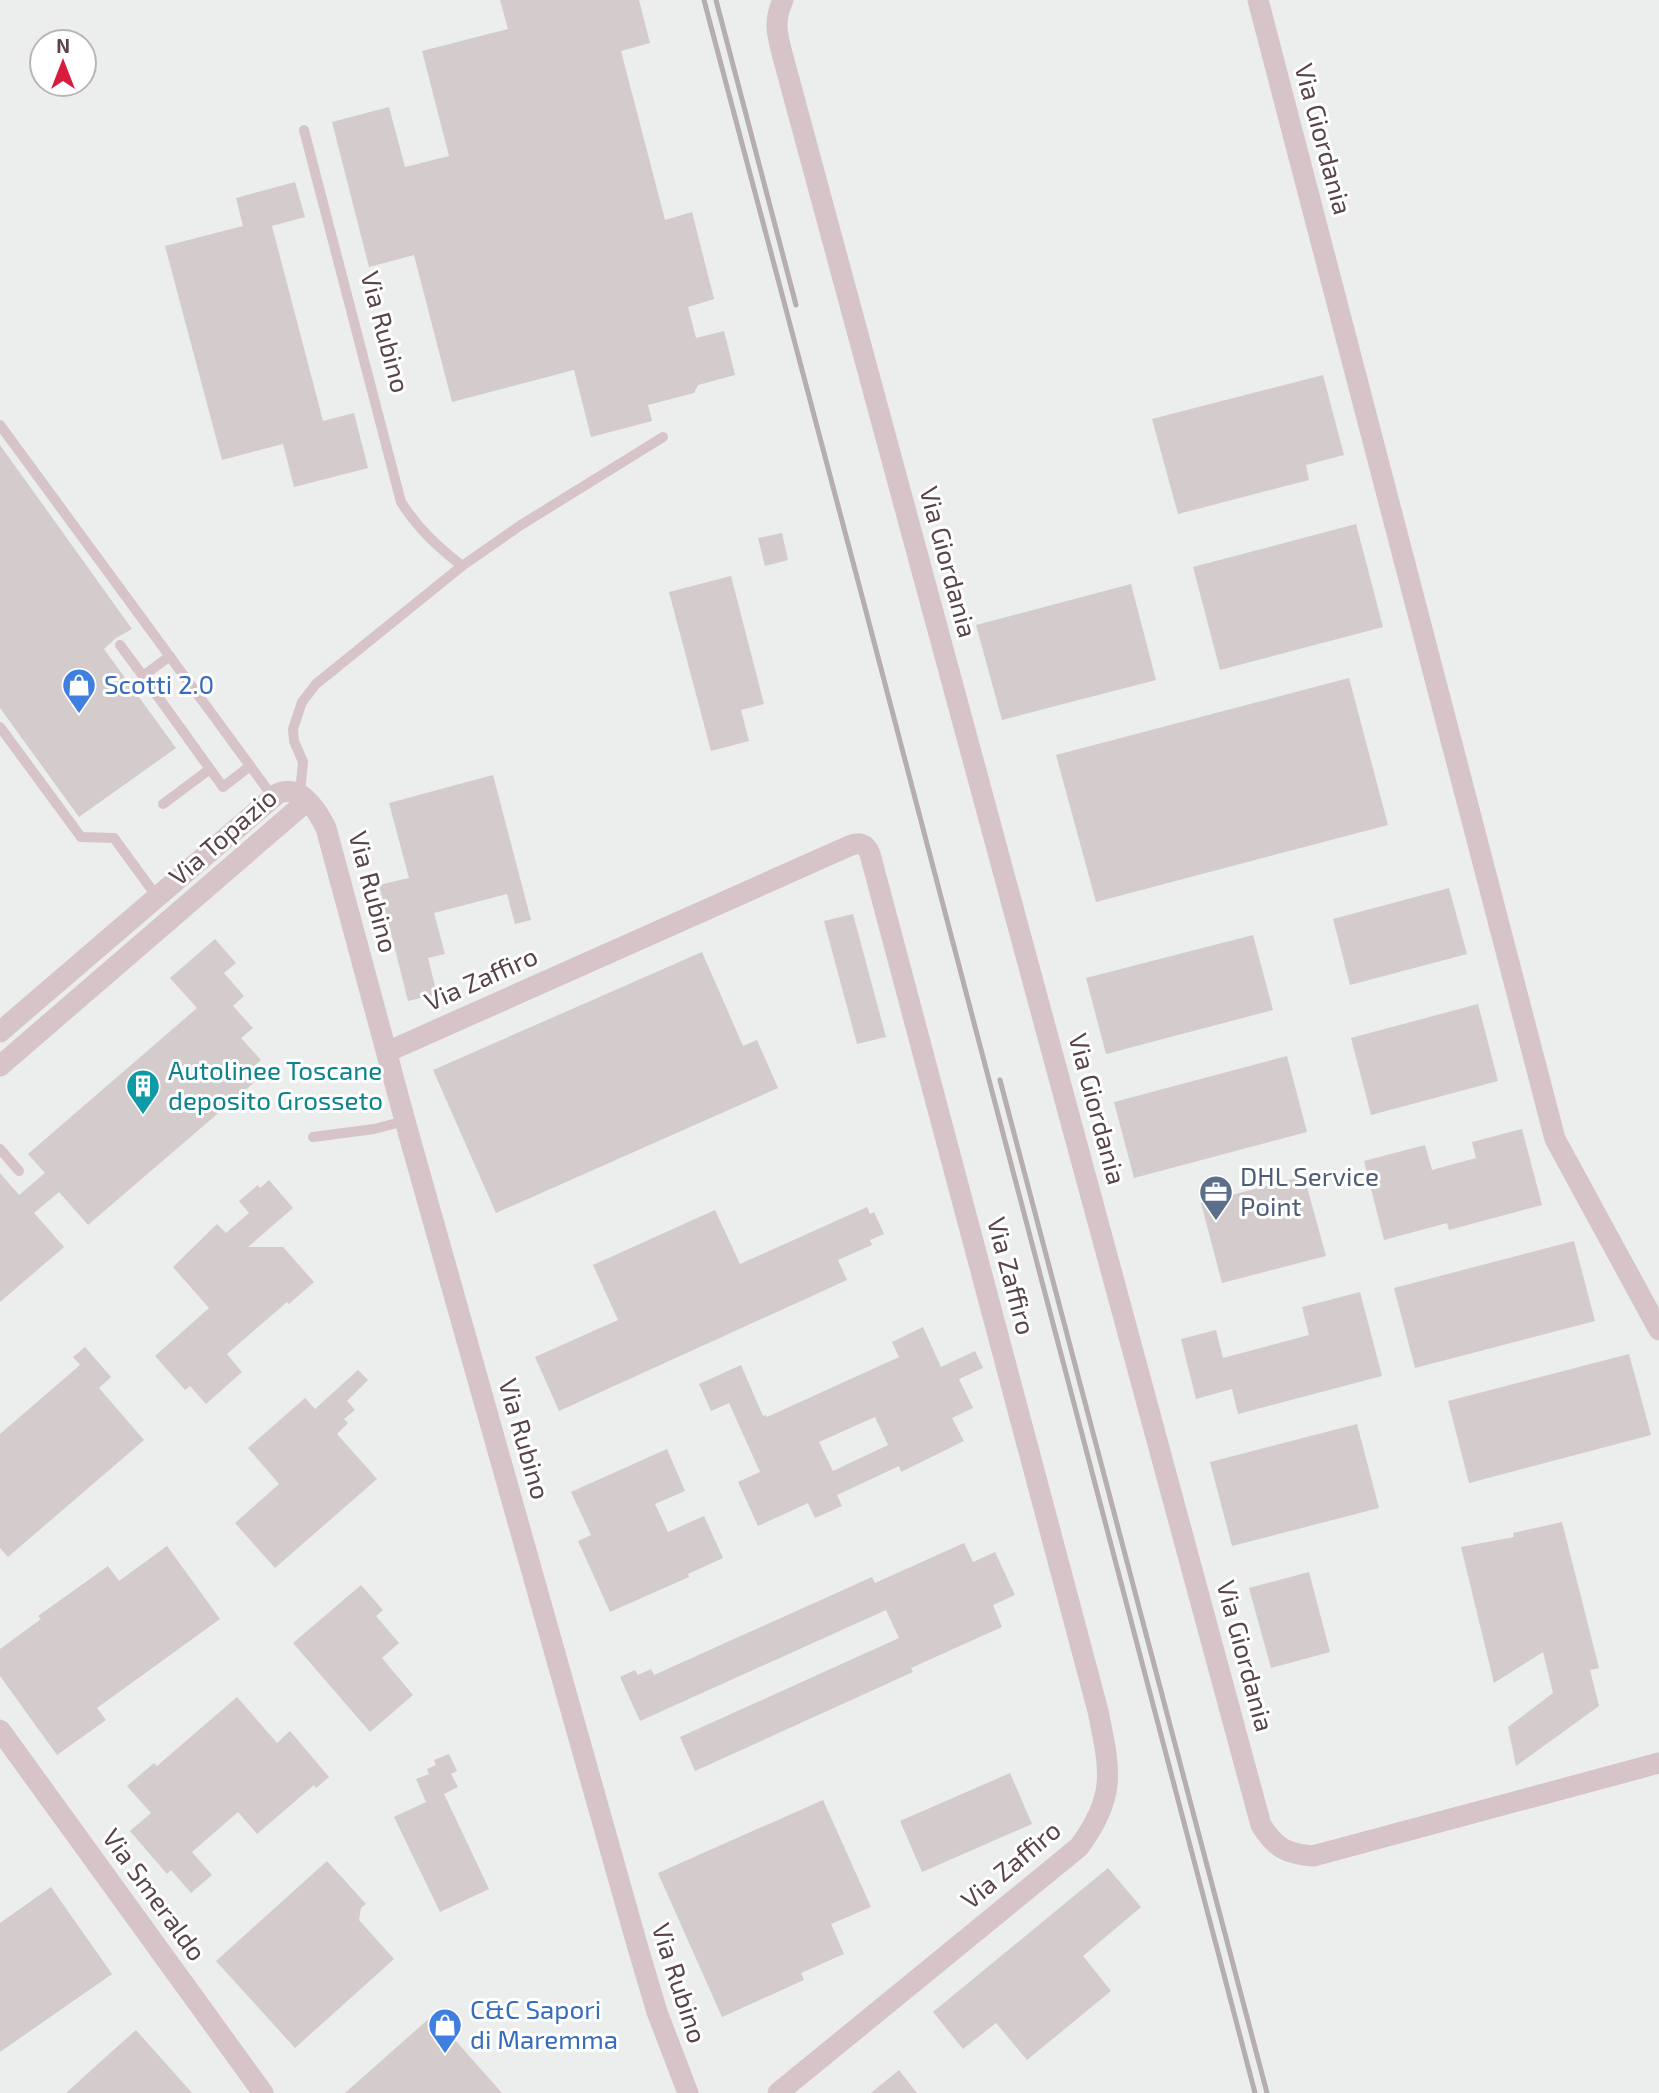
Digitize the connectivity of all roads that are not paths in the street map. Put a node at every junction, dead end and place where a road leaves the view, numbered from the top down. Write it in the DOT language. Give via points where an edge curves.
graph roads {
  1 [pos="783,0"];
  2 [pos="1258,0"];
  3 [pos="303,130"];
  4 [pos="0,425"];
  5 [pos="663,437"];
  6 [pos="462,566"];
  7 [pos="120,645"];
  8 [pos="170,656"];
  9 [pos="143,676"];
  10 [pos="0,727"];
  11 [pos="250,766"];
  12 [pos="210,769"];
  13 [pos="273,797"];
  14 [pos="303,797"];
  15 [pos="163,804"];
  16 [pos="157,897"];
  17 [pos="0,1032"];
  18 [pos="387,1052"];
  19 [pos="0,1066"];
  20 [pos="405,1121"];
  21 [pos="313,1137"];
  22 [pos="0,1149"];
  23 [pos="19,1171"];
  24 [pos="1659,1329"];
  25 [pos="0,1730"];
  26 [pos="1659,1763"];
  27 [pos="263,2093"];
  28 [pos="688,2093"];
  29 [pos="778,2093"];
  1 -- 26 [label="street, Via Giordania" via="776,17 783,57 1261,1825 1283,1849 1313,1856"];
  2 -- 24 [label="street, Via Giordania" via="1555,1139"];
  3 -- 6 [label="lane, Via Rubino" via="401,502 428,539"];
  4 -- 8 [label="lane"];
  5 -- 6 [label="lane"];
  6 -- 14 [label="lane" via="316,684 302,702 293,729 303,762"];
  7 -- 9 [label="lane"];
  8 -- 9 [label="lane"];
  8 -- 11 [label="lane"];
  9 -- 12 [label="lane"];
  10 -- 16 [label="lane" via="81,837 114,838"];
  11 -- 12 [label="lane" via="223,787"];
  11 -- 13 [label="lane"];
  12 -- 15 [label="lane"];
  13 -- 14 [label="street, Via Topazio" via="287,790"];
  13 -- 16 [label="street, Via Topazio"];
  14 -- 18 [label="street, Via Rubino" via="326,828"];
  14 -- 19 [label="street, Via Topazio"];
  16 -- 17 [label="street, Via Topazio"];
  18 -- 20 [label="street, Via Rubino"];
  18 -- 29 [label="street, Via Zaffiro" via="849,846 859,843 868,849 1098,1711 1107,1779 1104,1804 1079,1847"];
  20 -- 21 [label="lane"];
  20 -- 28 [label="street, Via Rubino" via="638,1948"];
  22 -- 23 [label="lane"];
  25 -- 27 [label="street, Via Smeraldo"];
}
